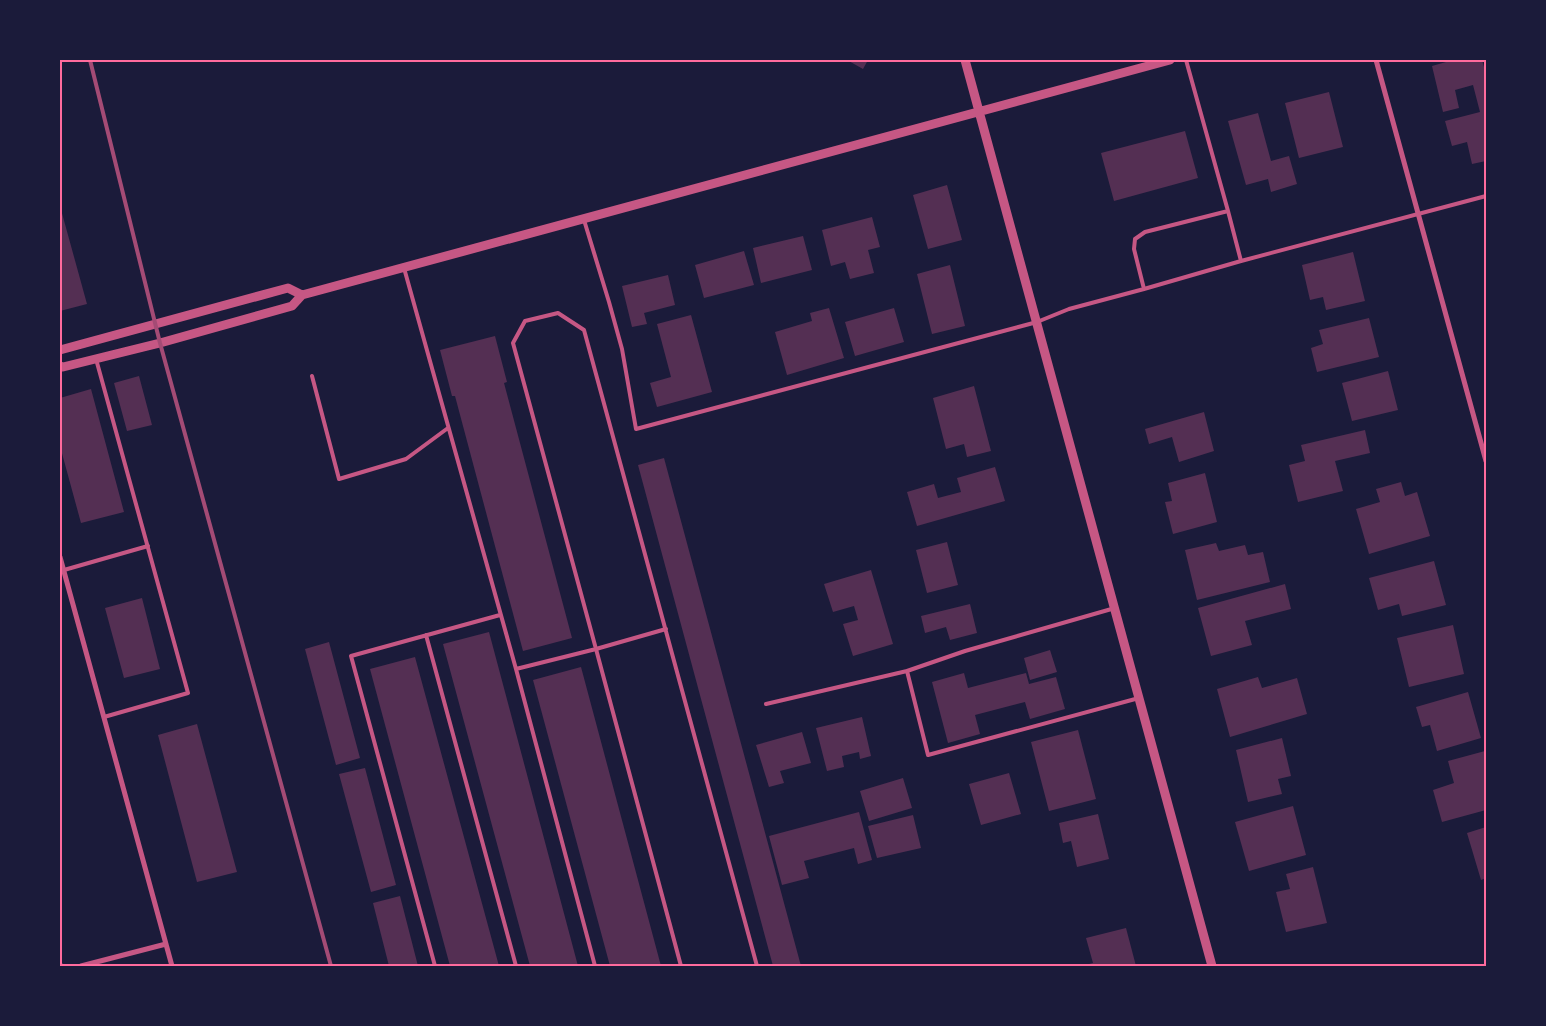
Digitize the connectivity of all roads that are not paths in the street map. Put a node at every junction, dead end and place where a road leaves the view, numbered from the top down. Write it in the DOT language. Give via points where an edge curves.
graph roads {
  1 [pos="965,60"];
  2 [pos="1170,60"];
  3 [pos="1186,60"];
  4 [pos="1376,60"];
  5 [pos="979,112"];
  6 [pos="1486,196"];
  7 [pos="1228,210"];
  8 [pos="1418,215"];
  9 [pos="583,219"];
  10 [pos="1241,261"];
  11 [pos="404,268"];
  12 [pos="1144,289"];
  13 [pos="302,295"];
  14 [pos="1037,322"];
  15 [pos="60,350"];
  16 [pos="96,359"];
  17 [pos="60,366"];
  18 [pos="312,376"];
  19 [pos="448,428"];
  20 [pos="1486,461"];
  21 [pos="148,546"];
  22 [pos="60,557"];
  23 [pos="64,570"];
  24 [pos="1115,608"];
  25 [pos="500,615"];
  26 [pos="666,629"];
  27 [pos="426,635"];
  28 [pos="596,648"];
  29 [pos="516,669"];
  30 [pos="907,671"];
  31 [pos="1139,698"];
  32 [pos="766,704"];
  33 [pos="104,717"];
  34 [pos="166,944"];
  35 [pos="81,966"];
  36 [pos="172,966"];
  37 [pos="435,966"];
  38 [pos="516,966"];
  39 [pos="595,966"];
  40 [pos="681,966"];
  41 [pos="757,966"];
  42 [pos="1212,966"];
  1 -- 5 [label="street"];
  2 -- 5 [label="street"];
  3 -- 7 [label="lane"];
  4 -- 8 [label="street"];
  5 -- 9 [label="street"];
  5 -- 14 [label="street"];
  6 -- 8 [label="lane"];
  7 -- 10 [label="lane"];
  7 -- 12 [label="lane" via="1145,232 1135,240 1134,249"];
  8 -- 10 [label="lane"];
  8 -- 20 [label="street"];
  9 -- 11 [label="street"];
  9 -- 14 [label="lane" via="622,349 636,429"];
  10 -- 12 [label="lane"];
  11 -- 13 [label="street"];
  11 -- 19 [label="lane"];
  12 -- 14 [label="lane" via="1069,309"];
  13 -- 15 [label="street" via="288,288"];
  13 -- 16 [label="street" via="292,306"];
  14 -- 24 [label="street"];
  16 -- 17 [label="street"];
  16 -- 21 [label="lane"];
  18 -- 19 [label="lane" via="340,479 406,459"];
  19 -- 25 [label="lane"];
  21 -- 23 [label="lane"];
  21 -- 33 [label="lane" via="188,693"];
  22 -- 23 [label="street"];
  23 -- 33 [label="street"];
  24 -- 30 [label="lane"];
  24 -- 31 [label="street"];
  25 -- 27 [label="lane"];
  25 -- 29 [label="lane"];
  26 -- 28 [label="lane"];
  26 -- 28 [label="lane" via="584,330 558,313 525,321 512,343"];
  26 -- 41 [label="lane"];
  27 -- 37 [label="lane" via="351,656"];
  27 -- 38 [label="lane"];
  28 -- 29 [label="lane"];
  28 -- 40 [label="lane"];
  29 -- 39 [label="lane"];
  30 -- 31 [label="lane" via="928,755"];
  30 -- 32 [label="lane"];
  31 -- 42 [label="street"];
  33 -- 34 [label="street"];
  34 -- 35 [label="street"];
  34 -- 36 [label="street"];
}
